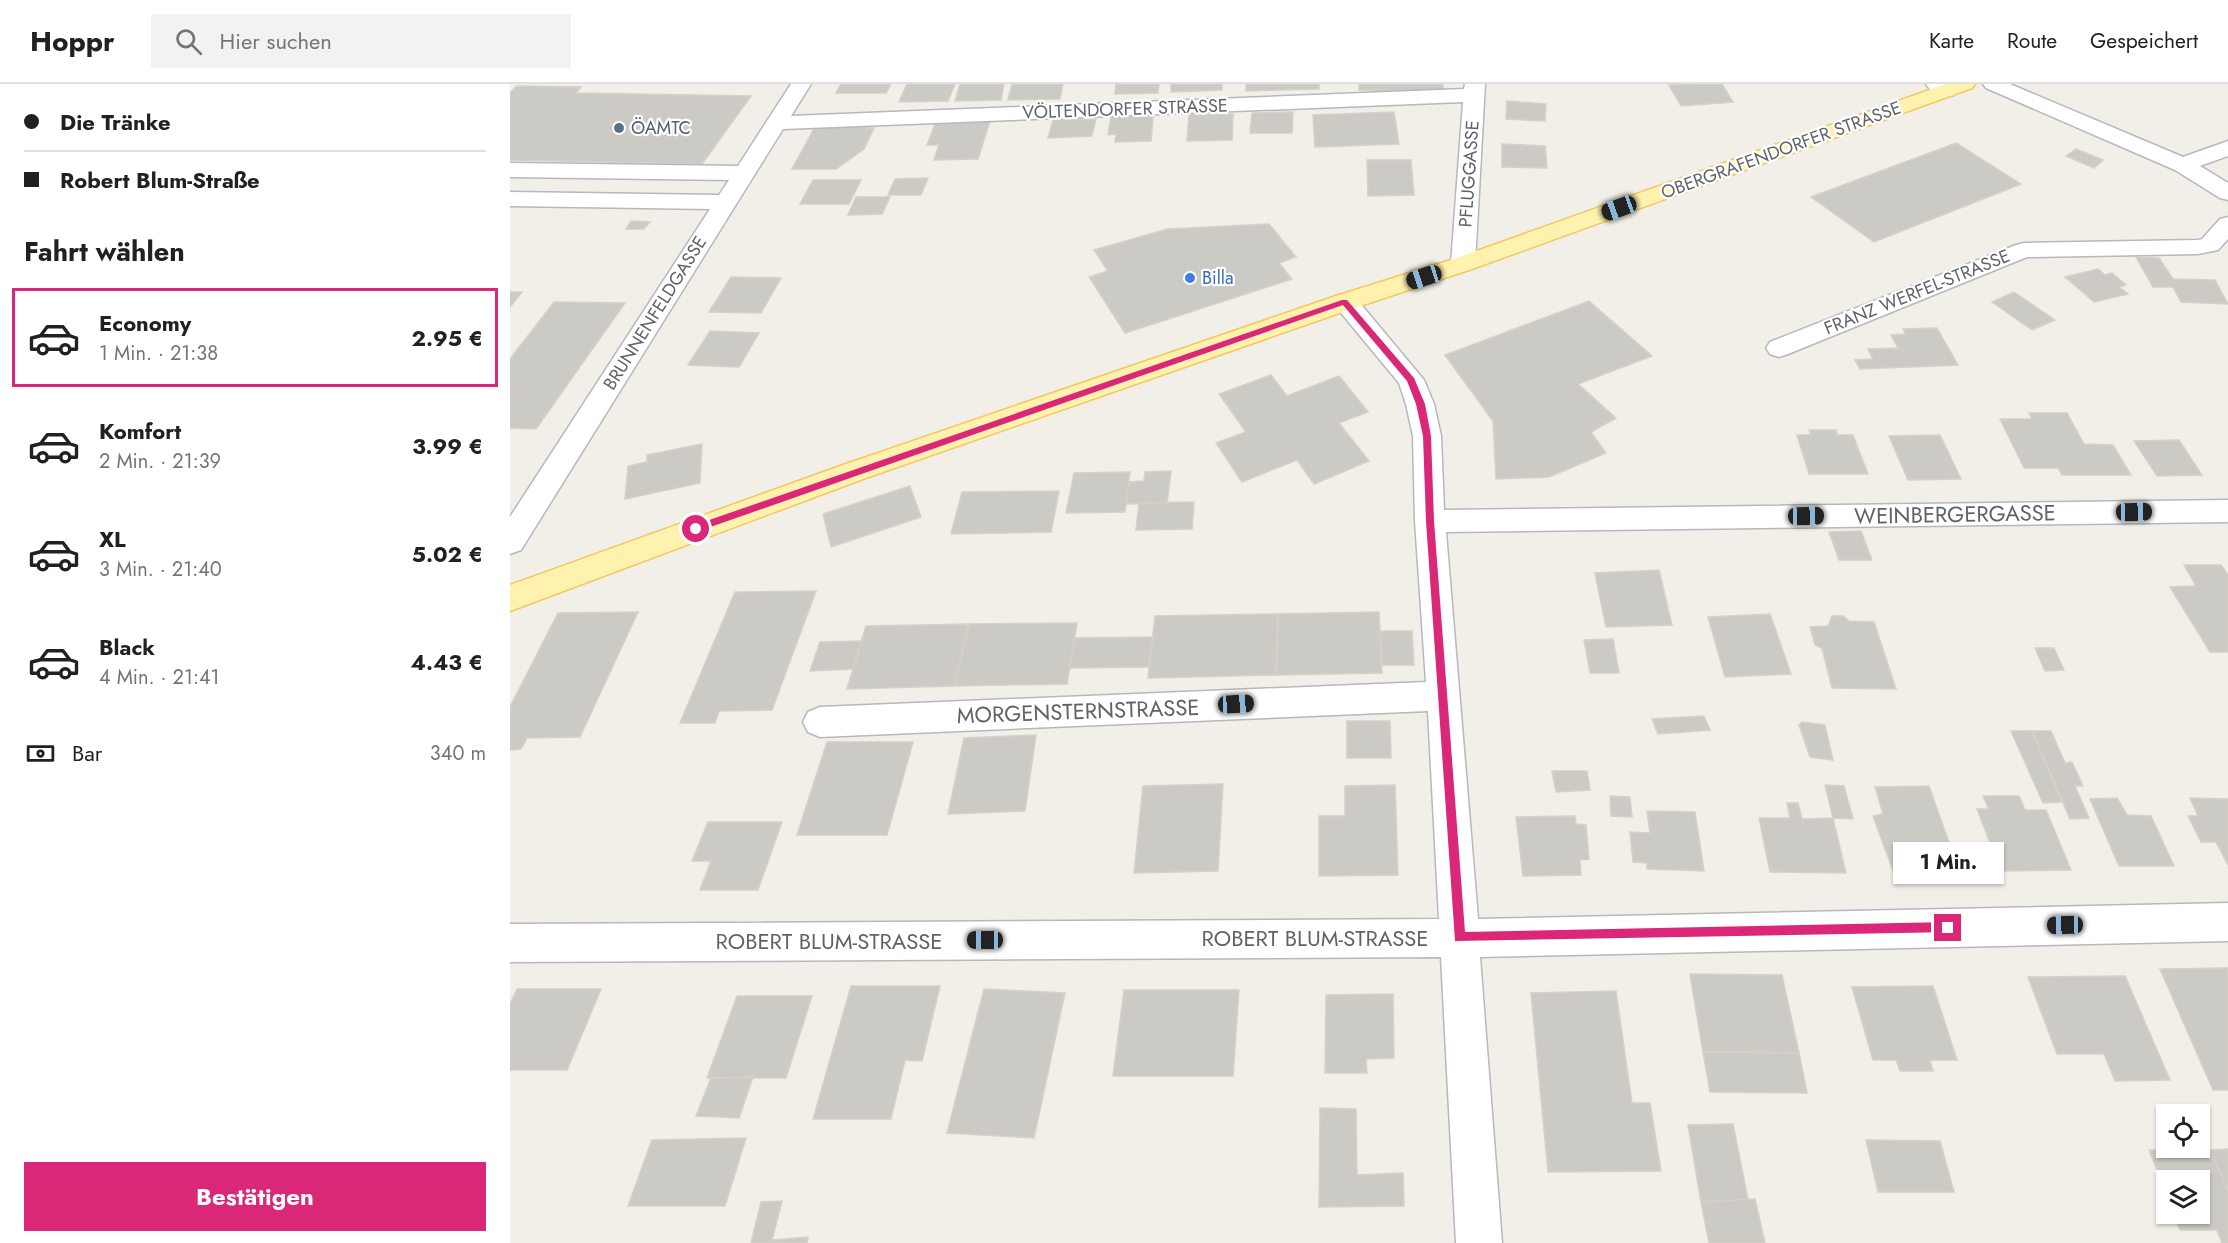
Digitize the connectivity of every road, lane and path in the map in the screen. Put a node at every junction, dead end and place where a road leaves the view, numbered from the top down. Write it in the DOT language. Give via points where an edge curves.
graph roads {
  1 [pos="1994,84"];
  2 [pos="1949,86"];
  3 [pos="792,87"];
  4 [pos="1474,89"];
  5 [pos="776,123"];
  6 [pos="2228,148"];
  7 [pos="2183,165"];
  8 [pos="510,170"];
  9 [pos="744,173"];
  10 [pos="2228,192"];
  11 [pos="510,199"];
  12 [pos="725,202"];
  13 [pos="2228,225"];
  14 [pos="1463,264"];
  15 [pos="1345,302"];
  16 [pos="1779,348"];
  17 [pos="2228,511"];
  18 [pos="1430,521"];
  19 [pos="510,542"];
  20 [pos="510,598"];
  21 [pos="1444,696"];
  22 [pos="820,722"];
  23 [pos="2228,922"];
  24 [pos="1459,938"];
  25 [pos="510,943"];
  26 [pos="1479,1243"];
  1 -- 7 [label="street"];
  2 -- 14 [label="main road, OBERGRAFENDORFER STRASSE"];
  3 -- 5 [label="street, BRUNNENFELDGASSE"];
  4 -- 5 [label="street, VÖLTENDORFER STRASSE"];
  4 -- 14 [label="street, PFLUGGASSE"];
  5 -- 9 [label="street, BRUNNENFELDGASSE"];
  6 -- 7 [label="street"];
  7 -- 10 [label="street"];
  8 -- 9 [label="street"];
  9 -- 12 [label="street, BRUNNENFELDGASSE"];
  11 -- 12 [label="street"];
  12 -- 19 [label="street, BRUNNENFELDGASSE"];
  13 -- 16 [label="street, FRANZ WERFEL-STRASSE" via="2210,245 2198,247 2024,250"];
  14 -- 15 [label="main road, OBERGRAFENDORFER STRASSE"];
  15 -- 18 [label="street" via="1411,380 1427,436"];
  15 -- 20 [label="main road, OBERGRAFENDORFER STRASSE" via="854,472"];
  17 -- 18 [label="street, WEINBERGERGASSE"];
  18 -- 21 [label="street"];
  21 -- 22 [label="street, MORGENSTERNSTRASSE"];
  21 -- 24 [label="street"];
  23 -- 24 [label="street, ROBERT BLUM-STRASSE"];
  24 -- 25 [label="street, ROBERT BLUM-STRASSE"];
  24 -- 26 [label="street"];
}
